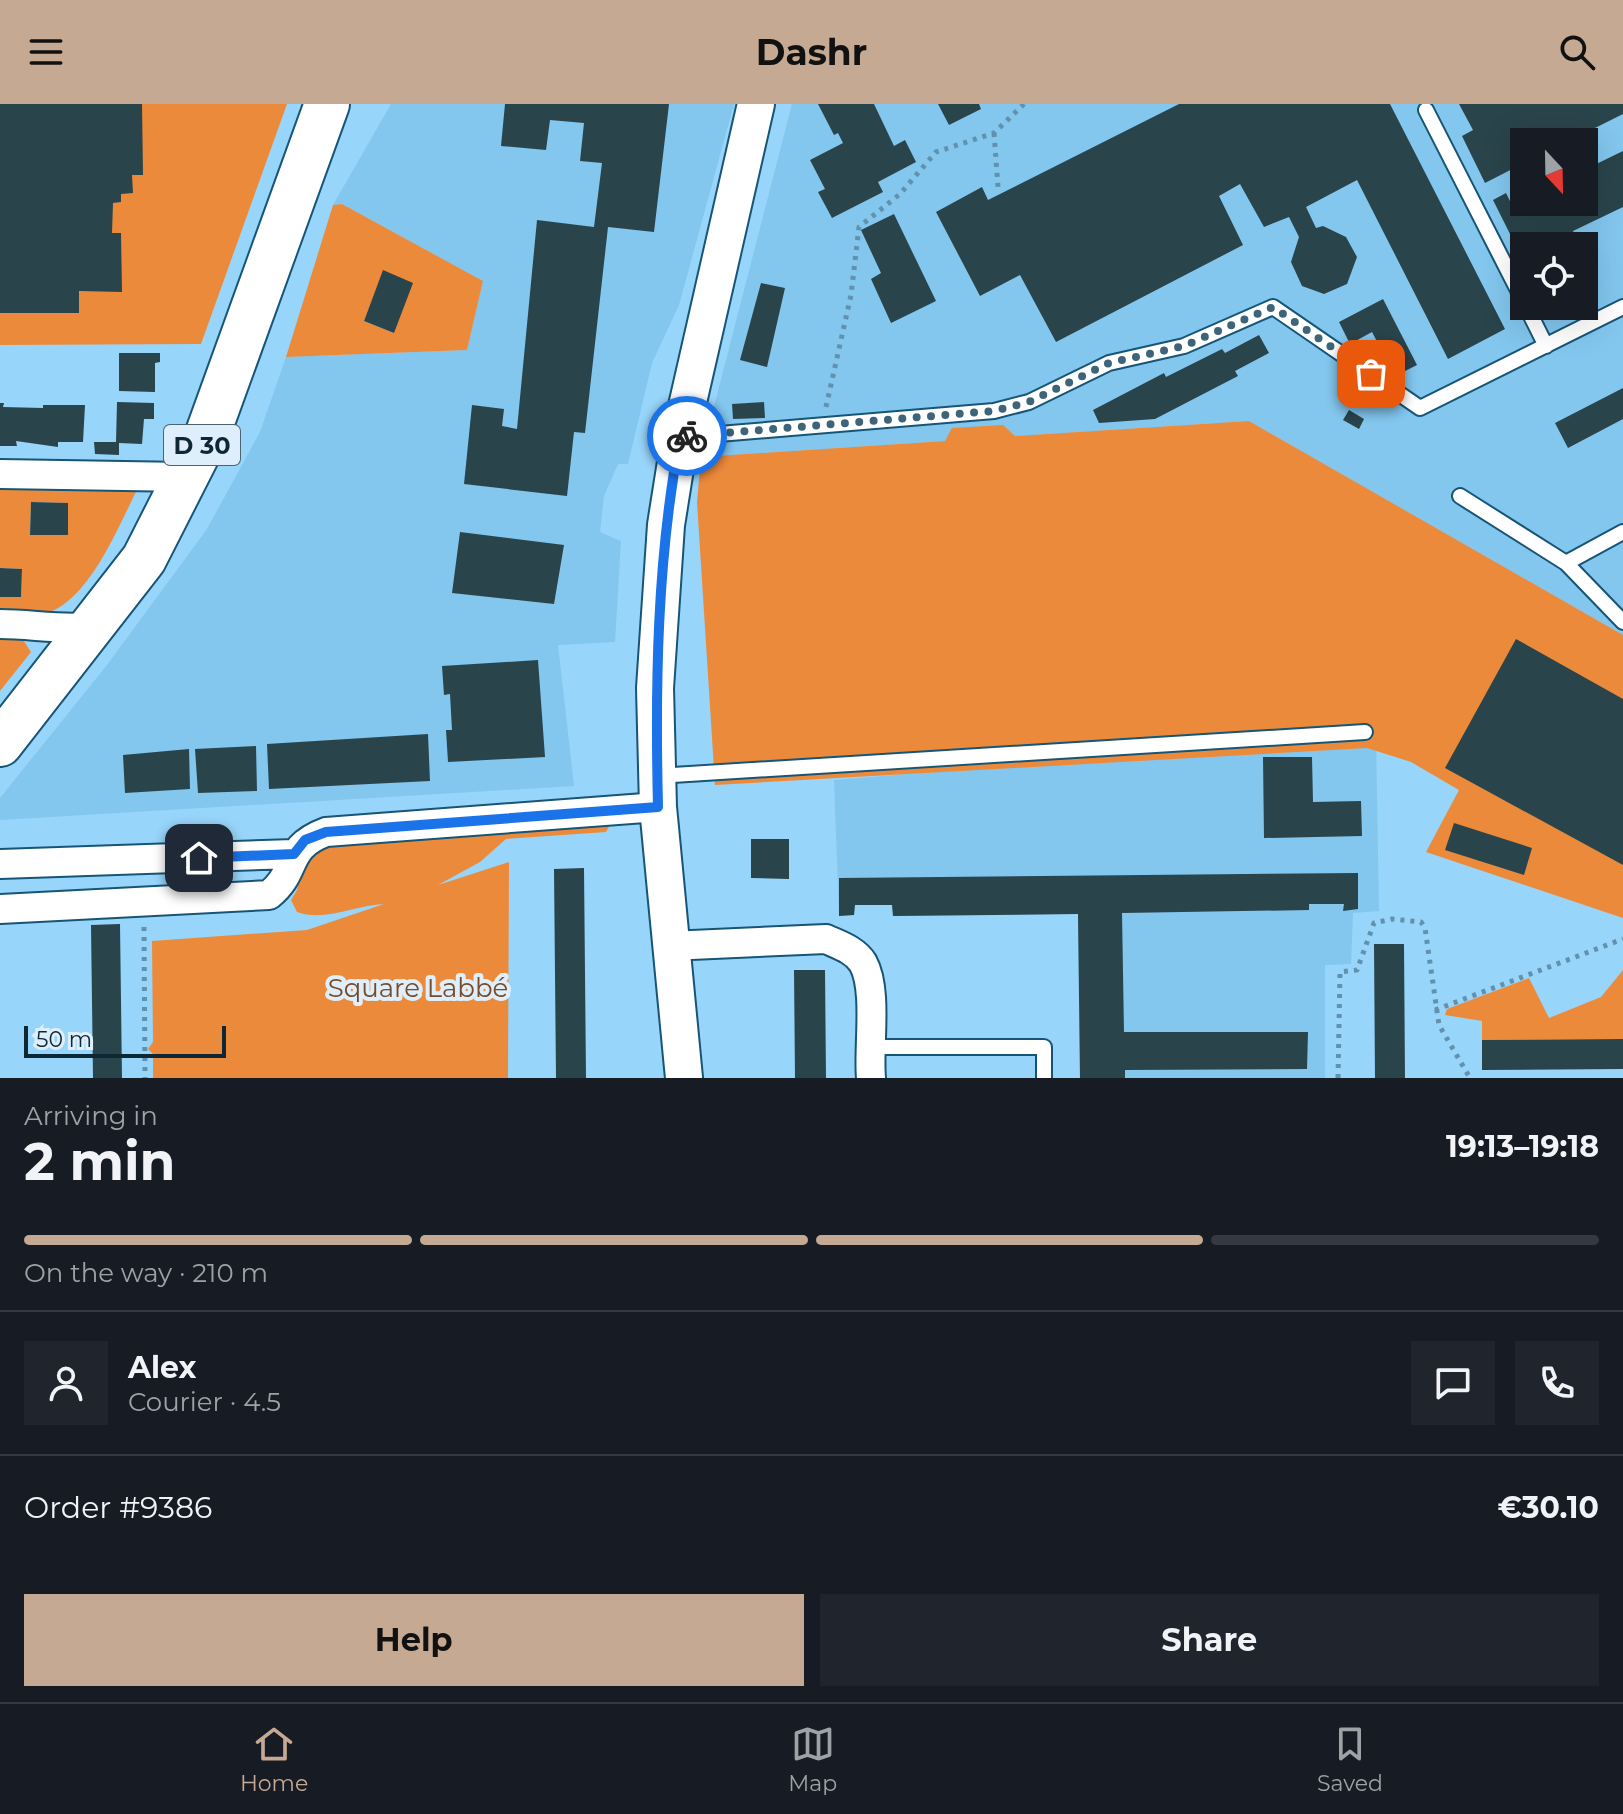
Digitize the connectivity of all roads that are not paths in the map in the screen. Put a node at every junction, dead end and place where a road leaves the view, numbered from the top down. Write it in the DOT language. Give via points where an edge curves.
graph roads {
  1 [pos="327,104"];
  2 [pos="756,104"];
  3 [pos="1426,110"];
  4 [pos="1510,275"];
  5 [pos="1623,307"];
  6 [pos="1533,320"];
  7 [pos="1546,346"];
  8 [pos="680,437"];
  9 [pos="0,474"];
  10 [pos="186,477"];
  11 [pos="1460,496"];
  12 [pos="1623,532"];
  13 [pos="1566,563"];
  14 [pos="1623,622"];
  15 [pos="0,624"];
  16 [pos="90,627"];
  17 [pos="1365,732"];
  18 [pos="0,744"];
  19 [pos="657,792"];
  20 [pos="294,854"];
  21 [pos="0,864"];
  22 [pos="0,909"];
  23 [pos="669,946"];
  24 [pos="870,1047"];
  25 [pos="684,1078"];
  26 [pos="871,1078"];
  27 [pos="1044,1078"];
  1 -- 10 [label="main road, D 30" via="253,314"];
  2 -- 8 [label="street"];
  3 -- 4 [label="lane"];
  5 -- 7 [label="lane"];
  6 -- 7 [label="lane"];
  7 -- 8 [label="lane" via="1420,408 1273,307 1184,346 1109,363 1029,402 994,411"];
  8 -- 19 [label="street" via="666,525 655,688"];
  9 -- 10 [label="street"];
  10 -- 16 [label="main road, D 30" via="144,559"];
  11 -- 13 [label="lane"];
  12 -- 13 [label="lane"];
  13 -- 14 [label="lane"];
  15 -- 16 [label="street" via="57,630"];
  16 -- 18 [label="main road, D 30"];
  17 -- 19 [label="lane"];
  19 -- 20 [label="street" via="326,832 305,840"];
  19 -- 23 [label="street"];
  20 -- 21 [label="street"];
  20 -- 22 [label="street" via="283,883 269,895"];
  23 -- 24 [label="street" via="826,939 850,949 863,962 868,980"];
  23 -- 25 [label="street"];
  24 -- 26 [label="street"];
  24 -- 27 [label="lane" via="1044,1047"];
}
